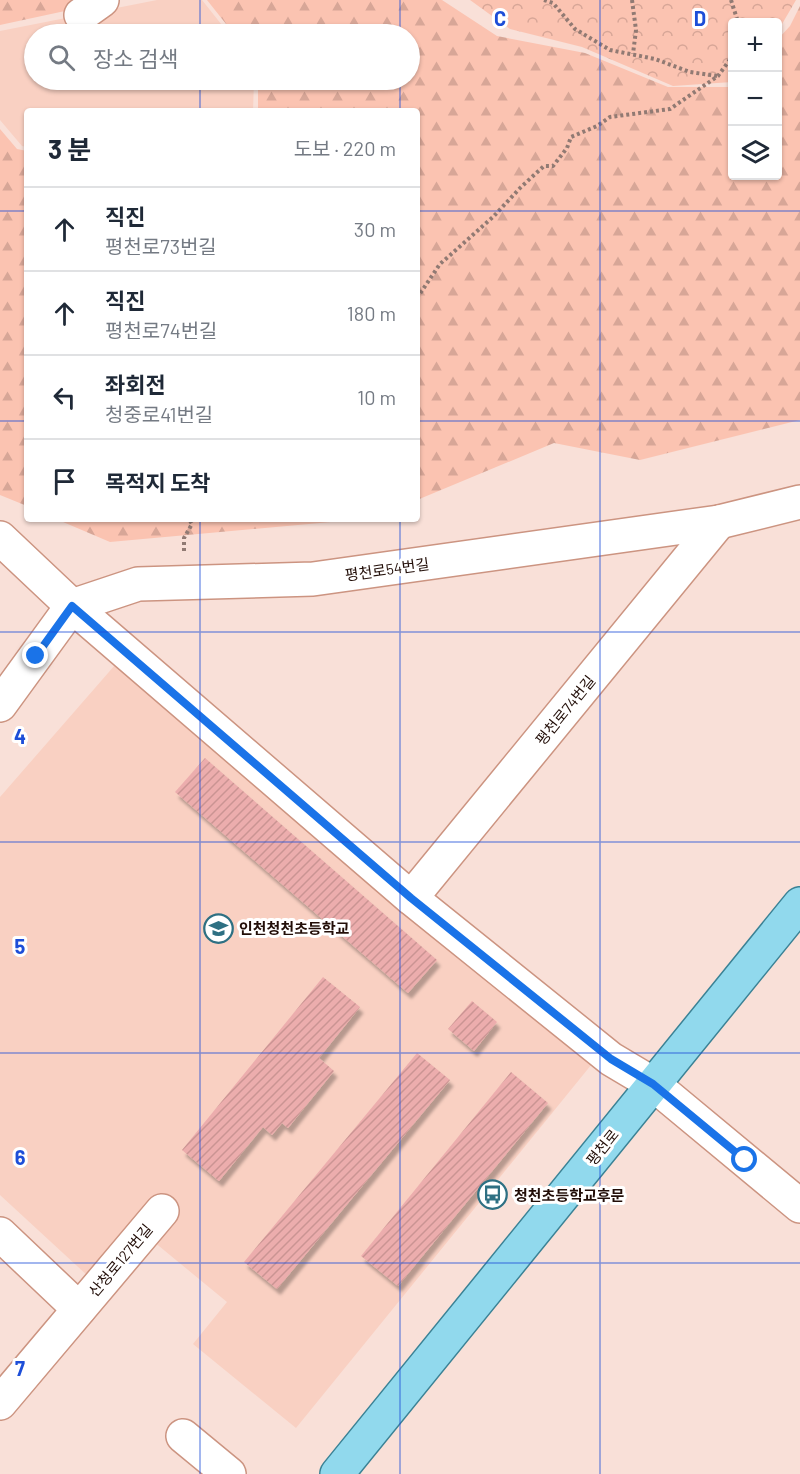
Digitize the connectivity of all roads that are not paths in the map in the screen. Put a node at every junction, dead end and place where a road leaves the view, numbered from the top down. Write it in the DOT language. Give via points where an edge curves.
graph roads {
  1 [pos="800,502"];
  2 [pos="719,522"];
  3 [pos="0,538"];
  4 [pos="72,606"];
  5 [pos="0,705"];
  6 [pos="411,898"];
  7 [pos="800,904"];
  8 [pos="653,1084"];
  9 [pos="800,1206"];
  10 [pos="162,1211"];
  11 [pos="0,1234"];
  12 [pos="79,1309"];
  13 [pos="0,1403"];
  14 [pos="183,1436"];
  15 [pos="230,1474"];
  16 [pos="337,1474"];
  1 -- 2 [label="street, 평천로54번길"];
  2 -- 4 [label="street, 평천로54번길" via="313,579 138,584"];
  2 -- 6 [label="street, 평천로74번길"];
  3 -- 4 [label="street"];
  4 -- 5 [label="street"];
  4 -- 6 [label="street"];
  6 -- 8 [label="street" via="611,1059"];
  7 -- 8 [label="main road, 평천로"];
  8 -- 9 [label="street"];
  8 -- 16 [label="main road, 평천로"];
  10 -- 12 [label="street, 산청로127번길"];
  11 -- 12 [label="street, 산청로127번길"];
  12 -- 13 [label="street, 산청로127번길"];
  14 -- 15 [label="street"];
}
